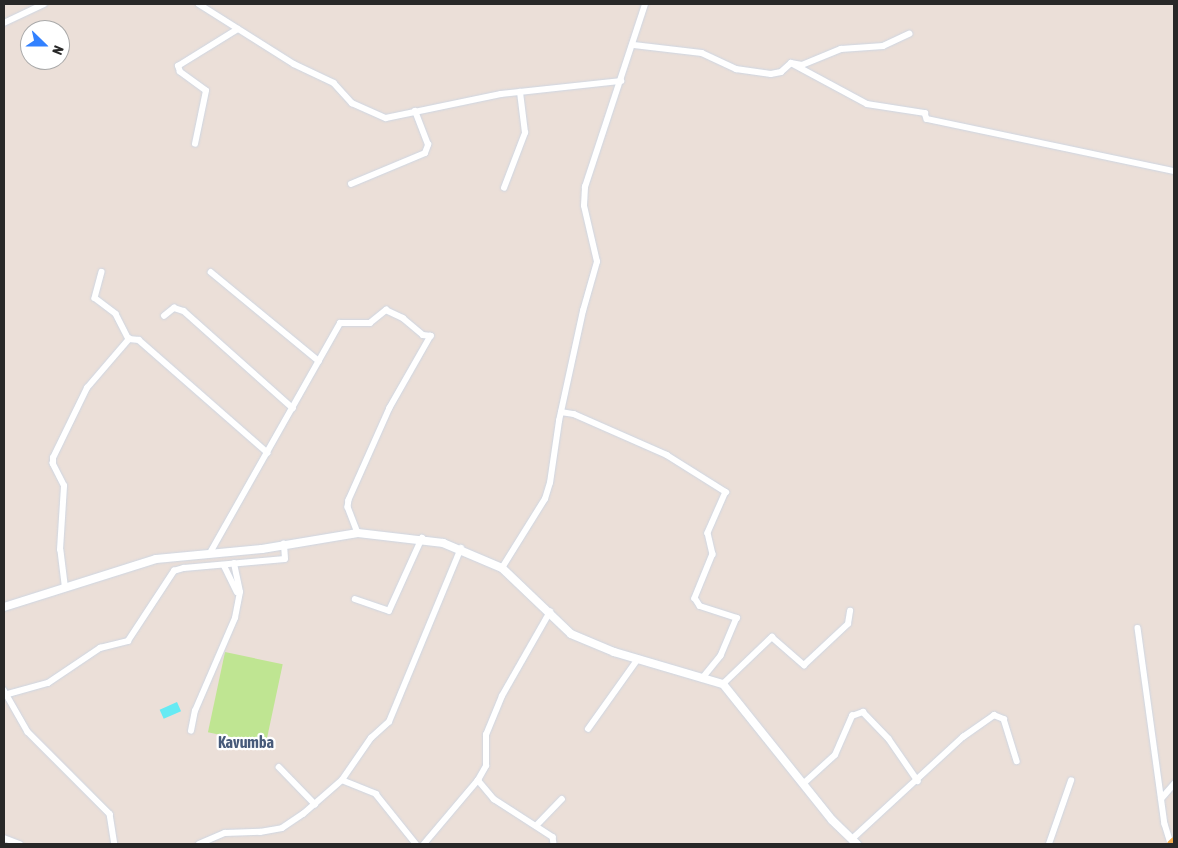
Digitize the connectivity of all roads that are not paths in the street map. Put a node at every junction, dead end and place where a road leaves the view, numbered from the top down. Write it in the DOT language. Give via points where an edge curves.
graph roads {
  1 [pos="44,4"];
  2 [pos="199,4"];
  3 [pos="645,4"];
  4 [pos="4,23"];
  5 [pos="238,29"];
  6 [pos="909,34"];
  7 [pos="634,45"];
  8 [pos="791,63"];
  9 [pos="621,80"];
  10 [pos="520,92"];
  11 [pos="415,111"];
  12 [pos="195,144"];
  13 [pos="1174,171"];
  14 [pos="352,184"];
  15 [pos="504,188"];
  16 [pos="102,272"];
  17 [pos="211,272"];
  18 [pos="164,316"];
  19 [pos="129,339"];
  20 [pos="319,361"];
  21 [pos="293,408"];
  22 [pos="561,412"];
  23 [pos="268,453"];
  24 [pos="358,533"];
  25 [pos="422,538"];
  26 [pos="284,544"];
  27 [pos="461,548"];
  28 [pos="210,553"];
  29 [pos="234,564"];
  30 [pos="224,565"];
  31 [pos="502,568"];
  32 [pos="65,588"];
  33 [pos="239,599"];
  34 [pos="356,599"];
  35 [pos="4,607"];
  36 [pos="550,612"];
  37 [pos="850,612"];
  38 [pos="1138,628"];
  39 [pos="638,659"];
  40 [pos="704,677"];
  41 [pos="722,684"];
  42 [pos="6,692"];
  43 [pos="588,729"];
  44 [pos="191,731"];
  45 [pos="1017,761"];
  46 [pos="279,767"];
  47 [pos="342,780"];
  48 [pos="478,780"];
  49 [pos="918,780"];
  50 [pos="1071,781"];
  51 [pos="803,784"];
  52 [pos="1174,784"];
  53 [pos="562,799"];
  54 [pos="1161,799"];
  55 [pos="314,804"];
  56 [pos="536,826"];
  57 [pos="4,838"];
  58 [pos="1174,841"];
  59 [pos="855,842"];
  60 [pos="20,844"];
  61 [pos="115,844"];
  62 [pos="199,844"];
  63 [pos="416,844"];
  64 [pos="424,844"];
  65 [pos="554,844"];
  66 [pos="1049,844"];
  67 [pos="1171,844"];
  1 -- 4 [label="street"];
  2 -- 5 [label="street"];
  3 -- 7 [label="street"];
  5 -- 11 [label="street" via="305,70 334,83 357,106 394,119"];
  5 -- 12 [label="street" via="178,66 180,72 205,89"];
  6 -- 8 [label="street" via="883,46 841,48 802,65"];
  7 -- 8 [label="street" via="702,53 736,69 757,73 781,72"];
  7 -- 9 [label="street"];
  8 -- 13 [label="street" via="867,104 925,113 927,119"];
  9 -- 10 [label="street"];
  9 -- 22 [label="street" via="585,187 584,206 597,262"];
  10 -- 11 [label="street"];
  10 -- 15 [label="street" via="525,133"];
  11 -- 14 [label="street" via="428,146 425,153"];
  16 -- 19 [label="street" via="95,298 115,312"];
  17 -- 20 [label="street"];
  18 -- 21 [label="street" via="174,308 184,311"];
  19 -- 23 [label="street" via="139,340"];
  19 -- 32 [label="street" via="84,393 53,458 63,481 60,550"];
  20 -- 21 [label="street"];
  20 -- 24 [label="street" via="343,321 370,323 384,310 404,318 423,335 431,336 390,408 348,500"];
  21 -- 23 [label="street"];
  22 -- 31 [label="street" via="545,499"];
  22 -- 40 [label="street" via="574,414 667,455 726,492 708,533 713,554 695,598 700,606 737,618 722,656"];
  23 -- 28 [label="street"];
  24 -- 25 [label="street"];
  24 -- 26 [label="street"];
  25 -- 27 [label="street"];
  25 -- 34 [label="street" via="389,611"];
  26 -- 28 [label="street"];
  26 -- 29 [label="street" via="285,559"];
  27 -- 31 [label="street"];
  27 -- 47 [label="street" via="389,722 371,738"];
  28 -- 32 [label="street" via="156,559"];
  29 -- 30 [label="street"];
  29 -- 33 [label="street" via="239,580"];
  30 -- 33 [label="street"];
  30 -- 42 [label="street" via="174,571 131,638 100,648 48,683"];
  31 -- 36 [label="street" via="543,610"];
  32 -- 35 [label="street"];
  33 -- 44 [label="street" via="226,643 195,711"];
  36 -- 39 [label="street" via="557,624 571,634"];
  36 -- 48 [label="street" via="502,696 486,736 486,766"];
  37 -- 41 [label="street" via="848,624 804,665 772,637"];
  38 -- 54 [label="street"];
  39 -- 40 [label="street"];
  39 -- 43 [label="street"];
  40 -- 41 [label="street"];
  41 -- 51 [label="street"];
  42 -- 61 [label="street" via="28,732 110,814"];
  45 -- 49 [label="street" via="1004,719 997,714 966,735"];
  46 -- 55 [label="street"];
  47 -- 55 [label="street"];
  47 -- 63 [label="street" via="376,794"];
  48 -- 56 [label="street" via="494,799"];
  48 -- 64 [label="street"];
  49 -- 51 [label="street" via="889,739 863,712 852,716 835,755"];
  49 -- 59 [label="street"];
  50 -- 66 [label="street"];
  51 -- 59 [label="street"];
  52 -- 54 [label="street"];
  53 -- 56 [label="street"];
  54 -- 67 [label="street"];
  55 -- 62 [label="street" via="295,821 272,831 225,833"];
  56 -- 65 [label="street" via="553,837"];
  57 -- 60 [label="street"];
  58 -- 67 [label="main road"];
}
